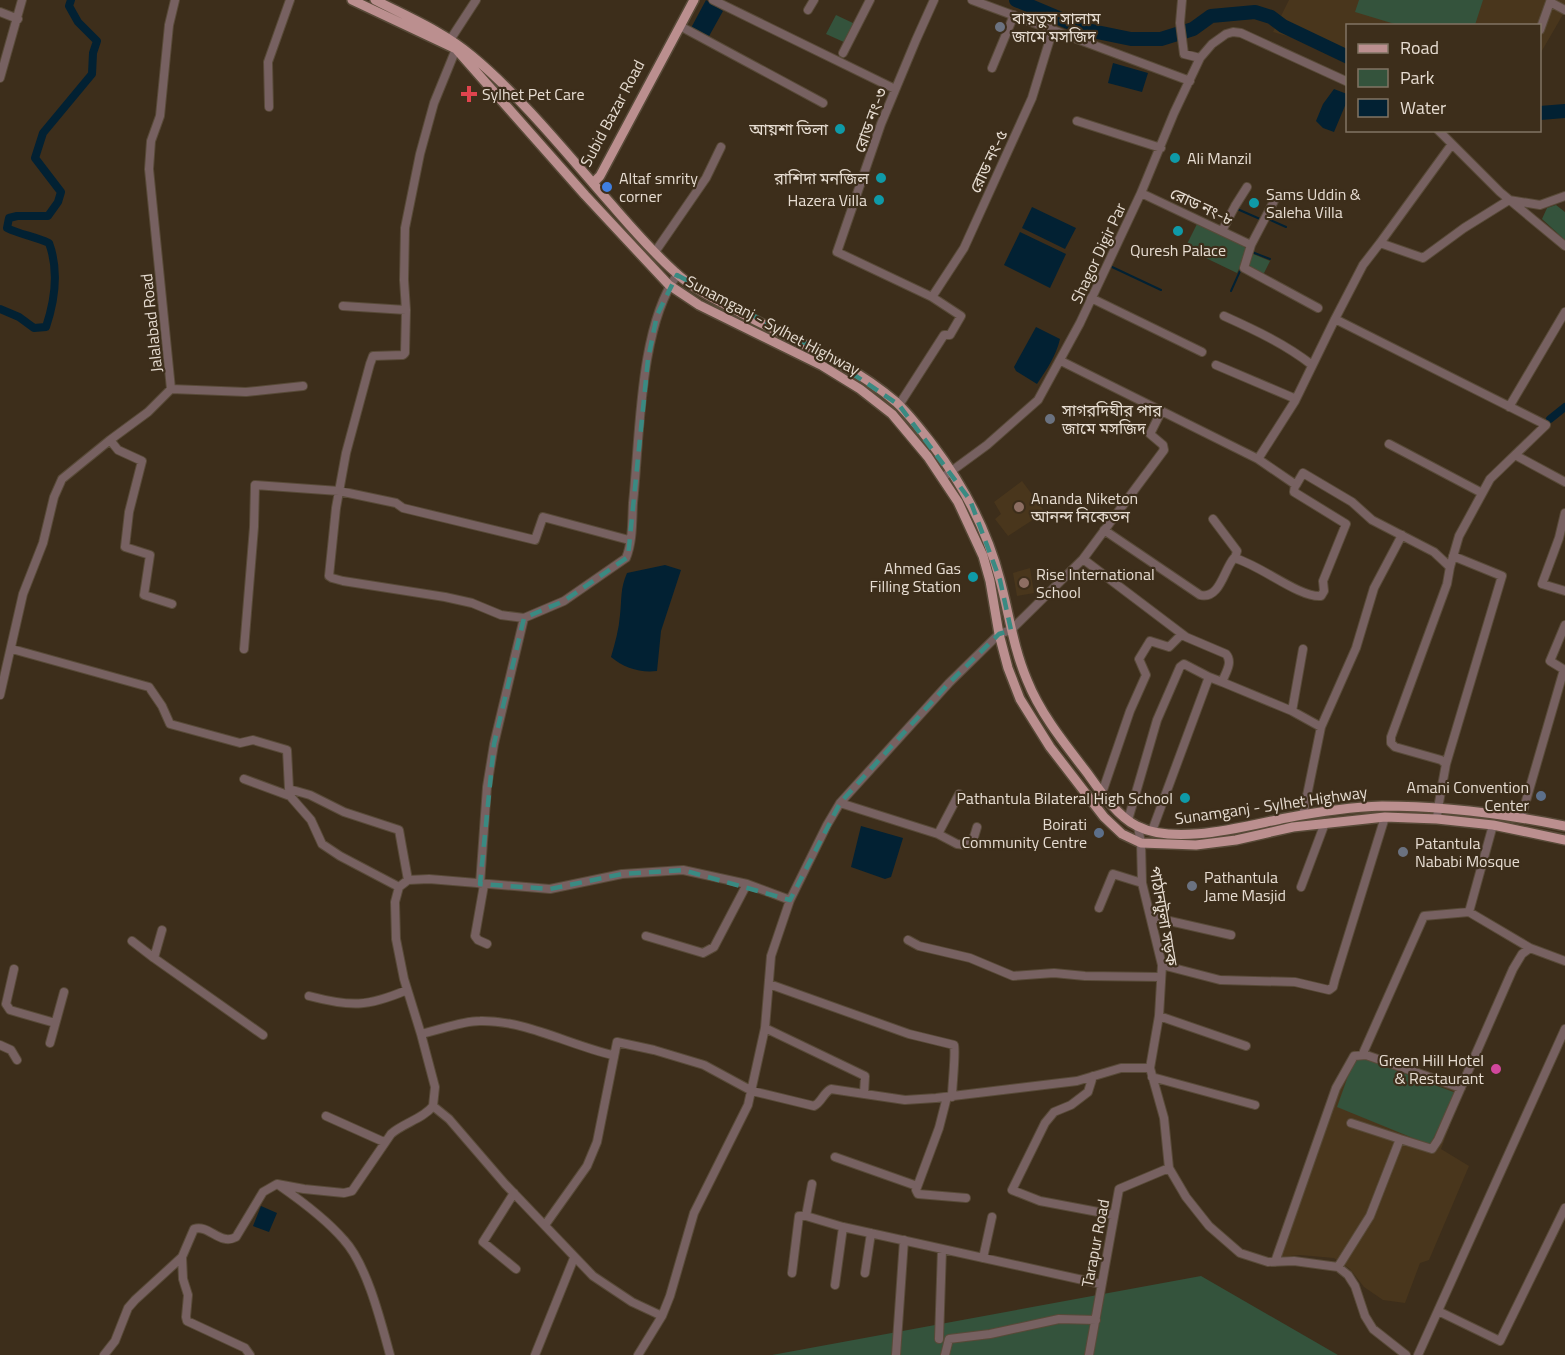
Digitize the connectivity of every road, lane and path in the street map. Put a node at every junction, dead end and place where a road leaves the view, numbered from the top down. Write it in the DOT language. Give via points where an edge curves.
graph roads {
  1 [pos="22,0"];
  2 [pos="175,0"];
  3 [pos="290,0"];
  4 [pos="351,0"];
  5 [pos="375,0"];
  6 [pos="476,0"];
  7 [pos="688,0"];
  8 [pos="694,0"];
  9 [pos="713,0"];
  10 [pos="813,0"];
  11 [pos="870,0"];
  12 [pos="934,0"];
  13 [pos="972,0"];
  14 [pos="1182,0"];
  15 [pos="808,10"];
  16 [pos="1565,10"];
  17 [pos="0,12"];
  18 [pos="1014,15"];
  19 [pos="18,19"];
  20 [pos="1541,25"];
  21 [pos="680,26"];
  22 [pos="1053,29"];
  23 [pos="450,40"];
  24 [pos="456,50"];
  25 [pos="843,53"];
  26 [pos="1200,58"];
  27 [pos="992,68"];
  28 [pos="0,78"];
  29 [pos="1190,81"];
  30 [pos="1346,82"];
  31 [pos="895,89"];
  32 [pos="823,103"];
  33 [pos="269,106"];
  34 [pos="1077,120"];
  35 [pos="1440,132"];
  36 [pos="1452,144"];
  37 [pos="721,147"];
  38 [pos="1161,148"];
  39 [pos="593,183"];
  40 [pos="1247,187"];
  41 [pos="1141,193"];
  42 [pos="585,195"];
  43 [pos="1565,196"];
  44 [pos="1509,200"];
  45 [pos="1274,201"];
  46 [pos="1540,205"];
  47 [pos="1536,224"];
  48 [pos="1222,231"];
  49 [pos="1380,243"];
  50 [pos="1251,244"];
  51 [pos="1565,246"];
  52 [pos="655,252"];
  53 [pos="677,275"];
  54 [pos="669,285"];
  55 [pos="932,297"];
  56 [pos="1091,298"];
  57 [pos="343,306"];
  58 [pos="1318,308"];
  59 [pos="406,310"];
  60 [pos="1565,312"];
  61 [pos="1224,316"];
  62 [pos="1335,319"];
  63 [pos="1202,352"];
  64 [pos="1061,361"];
  65 [pos="1216,365"];
  66 [pos="1312,365"];
  67 [pos="303,386"];
  68 [pos="171,389"];
  69 [pos="1296,399"];
  70 [pos="899,405"];
  71 [pos="1509,407"];
  72 [pos="1161,412"];
  73 [pos="110,440"];
  74 [pos="1389,444"];
  75 [pos="1515,455"];
  76 [pos="1258,459"];
  77 [pos="952,471"];
  78 [pos="942,478"];
  79 [pos="1565,482"];
  80 [pos="1295,485"];
  81 [pos="339,491"];
  82 [pos="1482,493"];
  83 [pos="1565,513"];
  84 [pos="1213,519"];
  85 [pos="1104,530"];
  86 [pos="1402,535"];
  87 [pos="629,540"];
  88 [pos="1453,556"];
  89 [pos="1235,558"];
  90 [pos="1083,559"];
  91 [pos="1450,567"];
  92 [pos="1565,591"];
  93 [pos="172,604"];
  94 [pos="524,618"];
  95 [pos="1565,625"];
  96 [pos="1011,630"];
  97 [pos="999,634"];
  98 [pos="1182,634"];
  99 [pos="12,649"];
  100 [pos="243,649"];
  101 [pos="1303,649"];
  102 [pos="3,672"];
  103 [pos="1209,677"];
  104 [pos="1222,681"];
  105 [pos="1563,682"];
  106 [pos="0,695"];
  107 [pos="1292,711"];
  108 [pos="1321,727"];
  109 [pos="1446,764"];
  110 [pos="244,779"];
  111 [pos="290,792"];
  112 [pos="1102,793"];
  113 [pos="959,794"];
  114 [pos="840,803"];
  115 [pos="1438,808"];
  116 [pos="1303,815"];
  117 [pos="1385,817"];
  118 [pos="1521,818"];
  119 [pos="1437,819"];
  120 [pos="1128,820"];
  121 [pos="1325,823"];
  122 [pos="1278,825"];
  123 [pos="1493,825"];
  124 [pos="1565,826"];
  125 [pos="977,827"];
  126 [pos="1138,827"];
  127 [pos="1152,831"];
  128 [pos="939,834"];
  129 [pos="1565,840"];
  130 [pos="1141,843"];
  131 [pos="408,880"];
  132 [pos="1142,883"];
  133 [pos="747,884"];
  134 [pos="482,885"];
  135 [pos="399,887"];
  136 [pos="1301,887"];
  137 [pos="790,900"];
  138 [pos="1099,908"];
  139 [pos="1469,912"];
  140 [pos="1152,917"];
  141 [pos="162,930"];
  142 [pos="1231,935"];
  143 [pos="646,936"];
  144 [pos="908,940"];
  145 [pos="132,941"];
  146 [pos="487,944"];
  147 [pos="1530,948"];
  148 [pos="154,958"];
  149 [pos="1565,962"];
  150 [pos="1162,965"];
  151 [pos="14,969"];
  152 [pos="1161,977"];
  153 [pos="769,984"];
  154 [pos="407,990"];
  155 [pos="64,992"];
  156 [pos="309,996"];
  157 [pos="1159,1016"];
  158 [pos="55,1023"];
  159 [pos="765,1028"];
  160 [pos="1565,1029"];
  161 [pos="421,1034"];
  162 [pos="263,1035"];
  163 [pos="50,1043"];
  164 [pos="0,1045"];
  165 [pos="1246,1046"];
  166 [pos="1364,1051"];
  167 [pos="613,1055"];
  168 [pos="17,1060"];
  169 [pos="1150,1068"];
  170 [pos="1093,1076"];
  171 [pos="1152,1077"];
  172 [pos="1461,1088"];
  173 [pos="752,1091"];
  174 [pos="864,1094"];
  175 [pos="949,1097"];
  176 [pos="1255,1105"];
  177 [pos="433,1106"];
  178 [pos="326,1116"];
  179 [pos="1351,1123"];
  180 [pos="1400,1139"];
  181 [pos="384,1142"];
  182 [pos="835,1157"];
  183 [pos="1169,1168"];
  184 [pos="278,1184"];
  185 [pos="812,1184"];
  186 [pos="917,1186"];
  187 [pos="514,1193"];
  188 [pos="966,1198"];
  189 [pos="1565,1208"];
  190 [pos="1114,1215"];
  191 [pos="806,1216"];
  192 [pos="992,1217"];
  193 [pos="545,1225"];
  194 [pos="843,1227"];
  195 [pos="871,1233"];
  196 [pos="904,1240"];
  197 [pos="942,1249"];
  198 [pos="182,1257"];
  199 [pos="574,1258"];
  200 [pos="983,1258"];
  201 [pos="1275,1262"];
  202 [pos="1338,1267"];
  203 [pos="516,1269"];
  204 [pos="792,1273"];
  205 [pos="865,1273"];
  206 [pos="1101,1284"];
  207 [pos="835,1285"];
  208 [pos="1438,1311"];
  209 [pos="662,1316"];
  210 [pos="1096,1320"];
  211 [pos="939,1339"];
  212 [pos="104,1355"];
  213 [pos="250,1355"];
  214 [pos="390,1355"];
  215 [pos="535,1355"];
  216 [pos="638,1355"];
  217 [pos="896,1355"];
  218 [pos="945,1355"];
  219 [pos="1089,1355"];
  220 [pos="1406,1355"];
  221 [pos="1418,1355"];
  1 -- 19 [label="street"];
  2 -- 68 [label="street, Jalalabad Road" via="149,169"];
  3 -- 33 [label="street" via="268,62"];
  4 -- 24 [label="main road, Sunamganj - Sylhet Highway"];
  5 -- 23 [label="main road, Sunamganj - Sylhet Highway"];
  6 -- 23 [label="street"];
  7 -- 39 [label="main road, Subid Bazar Road"];
  8 -- 21 [label="main road, Subid Bazar Road"];
  9 -- 31 [label="street"];
  10 -- 15 [label="street"];
  11 -- 25 [label="street"];
  12 -- 31 [label="street, রোড নং-৩"];
  13 -- 18 [label="street"];
  14 -- 26 [label="street" via="1184,54"];
  16 -- 20 [label="street" via="1550,2"];
  17 -- 19 [label="street"];
  18 -- 22 [label="street"];
  18 -- 27 [label="street"];
  19 -- 28 [label="street"];
  21 -- 32 [label="street"];
  21 -- 39 [label="main road, Subid Bazar Road"];
  22 -- 29 [label="street"];
  22 -- 55 [label="street, রোড নং-৫" via="1032,98 964,248"];
  23 -- 39 [label="main road, Sunamganj - Sylhet Highway" via="506,88"];
  24 -- 42 [label="main road, Sunamganj - Sylhet Highway"];
  24 -- 59 [label="street" via="434,103 405,228"];
  26 -- 29 [label="street, Shagor Digir Par"];
  26 -- 30 [label="street, Shagor Digir Par" via="1226,34 1241,33"];
  29 -- 38 [label="street, Shagor Digir Par"];
  31 -- 55 [label="street, রোড নং-৩" via="837,252"];
  34 -- 38 [label="street"];
  35 -- 36 [label="street"];
  36 -- 44 [label="street"];
  36 -- 49 [label="street"];
  37 -- 52 [label="street" via="706,178"];
  38 -- 41 [label="street, Shagor Digir Par"];
  39 -- 42 [label="street"];
  39 -- 52 [label="main road, Sunamganj - Sylhet Highway"];
  40 -- 48 [label="street"];
  41 -- 48 [label="street, রোড নং-৮"];
  41 -- 56 [label="street, Shagor Digir Par"];
  42 -- 54 [label="main road, Sunamganj - Sylhet Highway"];
  43 -- 46 [label="street"];
  44 -- 46 [label="street"];
  44 -- 47 [label="street"];
  44 -- 49 [label="street" via="1423,258"];
  45 -- 50 [label="street"];
  46 -- 47 [label="street" via="1534,214"];
  47 -- 51 [label="street"];
  48 -- 50 [label="street, রোড নং-৮"];
  49 -- 62 [label="street" via="1363,265"];
  50 -- 58 [label="street" via="1244,268"];
  52 -- 53 [label="main road, Sunamganj - Sylhet Highway"];
  53 -- 54 [label="street"];
  53 -- 70 [label="main road, Sunamganj - Sylhet Highway" via="816,349 868,380"];
  54 -- 78 [label="main road, Sunamganj - Sylhet Highway" via="699,305 821,365 860,389 892,414"];
  54 -- 87 [label="street" via="657,315 648,359"];
  55 -- 70 [label="street" via="961,314 961,318 950,335 944,335 931,351"];
  56 -- 63 [label="street"];
  56 -- 64 [label="street, Shagor Digir Par"];
  57 -- 59 [label="street"];
  59 -- 81 [label="street" via="403,355 373,357 370,364"];
  60 -- 71 [label="street"];
  61 -- 66 [label="street" via="1266,335"];
  62 -- 66 [label="street"];
  62 -- 71 [label="street"];
  64 -- 72 [label="street"];
  64 -- 77 [label="street, Shagor Digir Par" via="1038,400"];
  65 -- 69 [label="street"];
  66 -- 69 [label="street"];
  67 -- 68 [label="street" via="246,392"];
  68 -- 73 [label="street, Jalalabad Road"];
  69 -- 76 [label="street"];
  70 -- 77 [label="main road, Sunamganj - Sylhet Highway"];
  71 -- 75 [label="street" via="1546,425"];
  72 -- 76 [label="street"];
  72 -- 85 [label="street" via="1150,435 1164,450"];
  73 -- 93 [label="street" via="118,450 142,461 125,547 150,555 144,595"];
  73 -- 99 [label="street, Jalalabad Road" via="62,479 23,594"];
  74 -- 82 [label="street"];
  75 -- 79 [label="street"];
  75 -- 82 [label="street" via="1490,479"];
  76 -- 80 [label="street"];
  77 -- 78 [label="street, Shagor Digir Par"];
  77 -- 96 [label="main road, Sunamganj - Sylhet Highway" via="985,533"];
  78 -- 97 [label="main road, Sunamganj - Sylhet Highway" via="983,556"];
  80 -- 86 [label="street" via="1303,473 1352,502 1372,520"];
  80 -- 89 [label="street" via="1294,492 1346,524 1323,581 1322,596 1295,588"];
  81 -- 87 [label="street" via="396,502 403,508 535,540 543,517"];
  81 -- 94 [label="street" via="329,576 445,597 501,615"];
  81 -- 100 [label="street" via="255,485"];
  82 -- 88 [label="street"];
  83 -- 92 [label="street" via="1542,584"];
  84 -- 89 [label="street" via="1237,551"];
  85 -- 89 [label="street" via="1205,597 1213,594"];
  85 -- 90 [label="street"];
  86 -- 91 [label="street" via="1434,552"];
  86 -- 108 [label="street" via="1374,588 1356,648"];
  87 -- 94 [label="street" via="626,558 564,601"];
  88 -- 91 [label="street"];
  88 -- 109 [label="street" via="1502,576"];
  90 -- 96 [label="street"];
  90 -- 98 [label="street"];
  91 -- 109 [label="street" via="1448,584 1391,737 1395,747"];
  94 -- 134 [label="street" via="487,786"];
  95 -- 105 [label="street" via="1550,661 1563,669"];
  96 -- 97 [label="street"];
  96 -- 112 [label="main road, Sunamganj - Sylhet Highway" via="1034,698"];
  97 -- 114 [label="street"];
  97 -- 130 [label="main road, Sunamganj - Sylhet Highway" via="1020,699 1050,747 1104,817 1122,834"];
  98 -- 104 [label="street" via="1229,657"];
  98 -- 112 [label="street" via="1169,647 1150,641 1139,659 1146,675"];
  99 -- 102 [label="street, Jalalabad Road"];
  99 -- 111 [label="street" via="149,687 170,724 240,743 253,740 285,749"];
  101 -- 107 [label="street"];
  102 -- 106 [label="street, Jalalabad Road"];
  103 -- 104 [label="street"];
  103 -- 120 [label="street" via="1184,664 1180,668 1157,720"];
  103 -- 127 [label="street"];
  104 -- 107 [label="street"];
  105 -- 118 [label="street"];
  107 -- 108 [label="street"];
  108 -- 116 [label="street"];
  109 -- 115 [label="street"];
  110 -- 111 [label="street"];
  111 -- 131 [label="street" via="310,795 344,812 399,830"];
  111 -- 135 [label="street" via="311,820 322,844"];
  112 -- 120 [label="main road, Sunamganj - Sylhet Highway"];
  113 -- 128 [label="street"];
  114 -- 128 [label="street"];
  114 -- 137 [label="street"];
  115 -- 116 [label="main road, Sunamganj - Sylhet Highway" via="1378,806"];
  115 -- 118 [label="main road, Sunamganj - Sylhet Highway"];
  115 -- 119 [label="street"];
  116 -- 122 [label="main road, Sunamganj - Sylhet Highway"];
  117 -- 119 [label="main road, Sunamganj - Sylhet Highway"];
  117 -- 121 [label="main road, Sunamganj - Sylhet Highway"];
  117 -- 150 [label="street" via="1329,990 1295,982 1220,980"];
  118 -- 124 [label="main road, Sunamganj - Sylhet Highway"];
  119 -- 123 [label="main road, Sunamganj - Sylhet Highway"];
  120 -- 126 [label="main road, Sunamganj - Sylhet Highway"];
  121 -- 122 [label="main road, Sunamganj - Sylhet Highway"];
  121 -- 136 [label="street"];
  122 -- 127 [label="main road, Sunamganj - Sylhet Highway" via="1176,835"];
  122 -- 130 [label="main road, Sunamganj - Sylhet Highway" via="1236,840"];
  123 -- 129 [label="main road, Sunamganj - Sylhet Highway"];
  123 -- 139 [label="street"];
  125 -- 128 [label="street" via="966,845"];
  126 -- 127 [label="main road, Sunamganj - Sylhet Highway"];
  126 -- 130 [label="street, পাঠানটুলা সড়ক"];
  130 -- 132 [label="street, পাঠানটুলা সড়ক"];
  131 -- 134 [label="street"];
  131 -- 135 [label="street"];
  132 -- 138 [label="street" via="1113,874"];
  132 -- 140 [label="street, পাঠানটুলা সড়ক"];
  133 -- 134 [label="street" via="683,870 622,874 550,890"];
  133 -- 137 [label="street"];
  133 -- 143 [label="street" via="714,947 703,953"];
  134 -- 146 [label="street" via="475,936"];
  135 -- 154 [label="street" via="396,939"];
  137 -- 153 [label="street" via="771,956"];
  139 -- 147 [label="street"];
  139 -- 166 [label="street" via="1424,916"];
  140 -- 142 [label="street"];
  140 -- 150 [label="street, পাঠানটুলা সড়ক"];
  141 -- 148 [label="street"];
  144 -- 152 [label="street" via="1013,975"];
  145 -- 148 [label="street"];
  147 -- 149 [label="street"];
  147 -- 172 [label="street" via="1513,969"];
  148 -- 162 [label="street"];
  150 -- 152 [label="street, পাঠানটুলা সড়ক"];
  151 -- 158 [label="street" via="6,1004 10,1011"];
  152 -- 157 [label="street, পাঠানটুলা সড়ক"];
  153 -- 159 [label="street"];
  153 -- 175 [label="street" via="909,1034 954,1045"];
  154 -- 156 [label="street" via="367,1003 340,1004"];
  154 -- 161 [label="street"];
  155 -- 158 [label="street"];
  157 -- 165 [label="street"];
  157 -- 169 [label="street, পাঠানটুলা সড়ক"];
  158 -- 163 [label="street"];
  159 -- 173 [label="street"];
  159 -- 174 [label="street" via="865,1076"];
  160 -- 208 [label="street"];
  161 -- 167 [label="street" via="476,1021 502,1022"];
  161 -- 177 [label="street" via="435,1087"];
  164 -- 168 [label="street" via="11,1050"];
  167 -- 173 [label="street" via="617,1042 654,1050 704,1065"];
  167 -- 193 [label="street" via="597,1142 587,1166"];
  169 -- 170 [label="street" via="1121,1068"];
  169 -- 171 [label="street, পাঠানটুলা সড়ক"];
  170 -- 175 [label="street"];
  170 -- 190 [label="street" via="1088,1092 1054,1112 1045,1124 1012,1190 1040,1201"];
  171 -- 176 [label="street"];
  171 -- 183 [label="street, পাঠানটুলা সড়ক" via="1164,1118"];
  172 -- 180 [label="street" via="1432,1149"];
  172 -- 201 [label="street" via="1366,1055 1354,1056 1336,1088"];
  173 -- 174 [label="street" via="814,1106 831,1089"];
  173 -- 209 [label="street" via="694,1213"];
  174 -- 175 [label="street" via="905,1100"];
  175 -- 186 [label="street"];
  177 -- 181 [label="street"];
  177 -- 187 [label="street"];
  178 -- 181 [label="street"];
  179 -- 180 [label="street"];
  180 -- 202 [label="street" via="1370,1216"];
  181 -- 184 [label="street" via="352,1191"];
  182 -- 186 [label="street"];
  183 -- 190 [label="street, Tarapur Road" via="1119,1189"];
  183 -- 201 [label="street, পাঠানটুলা সড়ক" via="1186,1197 1229,1246 1249,1257"];
  184 -- 198 [label="street" via="263,1192 236,1237 224,1240 201,1227 194,1229"];
  184 -- 214 [label="street" via="345,1241 364,1274"];
  185 -- 191 [label="street"];
  186 -- 188 [label="street" via="918,1194"];
  187 -- 193 [label="street"];
  187 -- 203 [label="street" via="483,1242"];
  189 -- 208 [label="street" via="1500,1341"];
  190 -- 206 [label="street, Tarapur Road"];
  191 -- 194 [label="street"];
  191 -- 204 [label="street" via="800,1216"];
  192 -- 200 [label="street"];
  193 -- 199 [label="street"];
  194 -- 195 [label="street"];
  194 -- 207 [label="street"];
  195 -- 196 [label="street"];
  195 -- 205 [label="street"];
  196 -- 197 [label="street"];
  196 -- 217 [label="street"];
  197 -- 200 [label="street"];
  197 -- 211 [label="street"];
  198 -- 212 [label="street" via="128,1308 115,1341"];
  198 -- 213 [label="street" via="188,1295 187,1321 245,1348"];
  199 -- 209 [label="street" via="632,1302"];
  199 -- 215 [label="street"];
  200 -- 206 [label="street"];
  201 -- 202 [label="street, পাঠানটুলা সড়ক"];
  202 -- 220 [label="street" via="1355,1286 1373,1329"];
  206 -- 210 [label="street, Tarapur Road"];
  208 -- 221 [label="street"];
  209 -- 216 [label="street"];
  210 -- 218 [label="street" via="1059,1318 949,1339"];
  210 -- 219 [label="street, Tarapur Road"];
}
